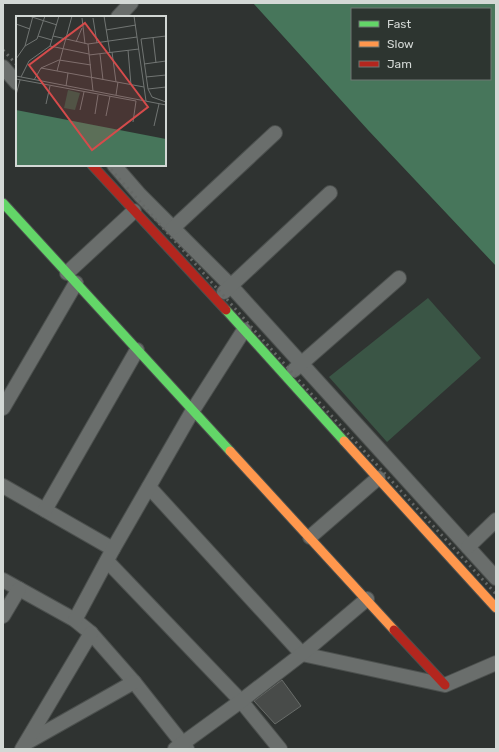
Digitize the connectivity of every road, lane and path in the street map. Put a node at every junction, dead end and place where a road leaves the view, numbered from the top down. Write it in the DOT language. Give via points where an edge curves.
graph roads {
  1 [pos="131,3"];
  2 [pos="119,16"];
  3 [pos="3,67"];
  4 [pos="16,82"];
  5 [pos="275,133"];
  6 [pos="93,166"];
  7 [pos="115,166"];
  8 [pos="330,193"];
  9 [pos="3,203"];
  10 [pos="134,211"];
  11 [pos="173,228"];
  12 [pos="71,278"];
  13 [pos="399,278"];
  14 [pos="231,286"];
  15 [pos="217,300"];
  16 [pos="244,330"];
  17 [pos="137,350"];
  18 [pos="301,364"];
  19 [pos="286,376"];
  20 [pos="3,408"];
  21 [pos="193,410"];
  22 [pos="378,478"];
  23 [pos="3,486"];
  24 [pos="149,487"];
  25 [pos="45,510"];
  26 [pos="496,520"];
  27 [pos="310,537"];
  28 [pos="468,547"];
  29 [pos="110,555"];
  30 [pos="496,578"];
  31 [pos="3,580"];
  32 [pos="19,589"];
  33 [pos="366,599"];
  34 [pos="496,608"];
  35 [pos="3,616"];
  36 [pos="74,620"];
  37 [pos="90,633"];
  38 [pos="302,654"];
  39 [pos="496,663"];
  40 [pos="134,682"];
  41 [pos="445,685"];
  42 [pos="241,701"];
  43 [pos="24,746"];
  44 [pos="181,747"];
  45 [pos="280,749"];
  1 -- 2 [label="street"];
  3 -- 4 [label="street"];
  5 -- 11 [label="street"];
  6 -- 10 [label="street"];
  7 -- 11 [label="street"];
  8 -- 14 [label="street"];
  9 -- 12 [label="street"];
  10 -- 12 [label="street"];
  10 -- 15 [label="street"];
  11 -- 14 [label="street"];
  12 -- 17 [label="street"];
  12 -- 20 [label="street"];
  13 -- 18 [label="street"];
  14 -- 15 [label="street"];
  14 -- 18 [label="street"];
  15 -- 16 [label="street"];
  16 -- 19 [label="street"];
  16 -- 21 [label="street"];
  17 -- 21 [label="street"];
  17 -- 25 [label="street"];
  18 -- 19 [label="street"];
  18 -- 28 [label="street"];
  19 -- 22 [label="street"];
  21 -- 24 [label="street"];
  21 -- 27 [label="street"];
  22 -- 27 [label="street"];
  22 -- 34 [label="street"];
  23 -- 25 [label="street"];
  24 -- 29 [label="street"];
  24 -- 38 [label="street"];
  25 -- 29 [label="street"];
  26 -- 28 [label="street"];
  27 -- 33 [label="street"];
  28 -- 30 [label="street"];
  29 -- 36 [label="street"];
  29 -- 42 [label="street"];
  31 -- 32 [label="street"];
  32 -- 35 [label="street"];
  32 -- 36 [label="street"];
  33 -- 38 [label="street"];
  33 -- 41 [label="street"];
  36 -- 37 [label="street"];
  37 -- 40 [label="street"];
  37 -- 43 [label="street"];
  38 -- 41 [label="street"];
  38 -- 42 [label="street"];
  39 -- 41 [label="street"];
  40 -- 43 [label="street"];
  40 -- 44 [label="street"];
  42 -- 44 [label="street"];
  42 -- 45 [label="street"];
}
